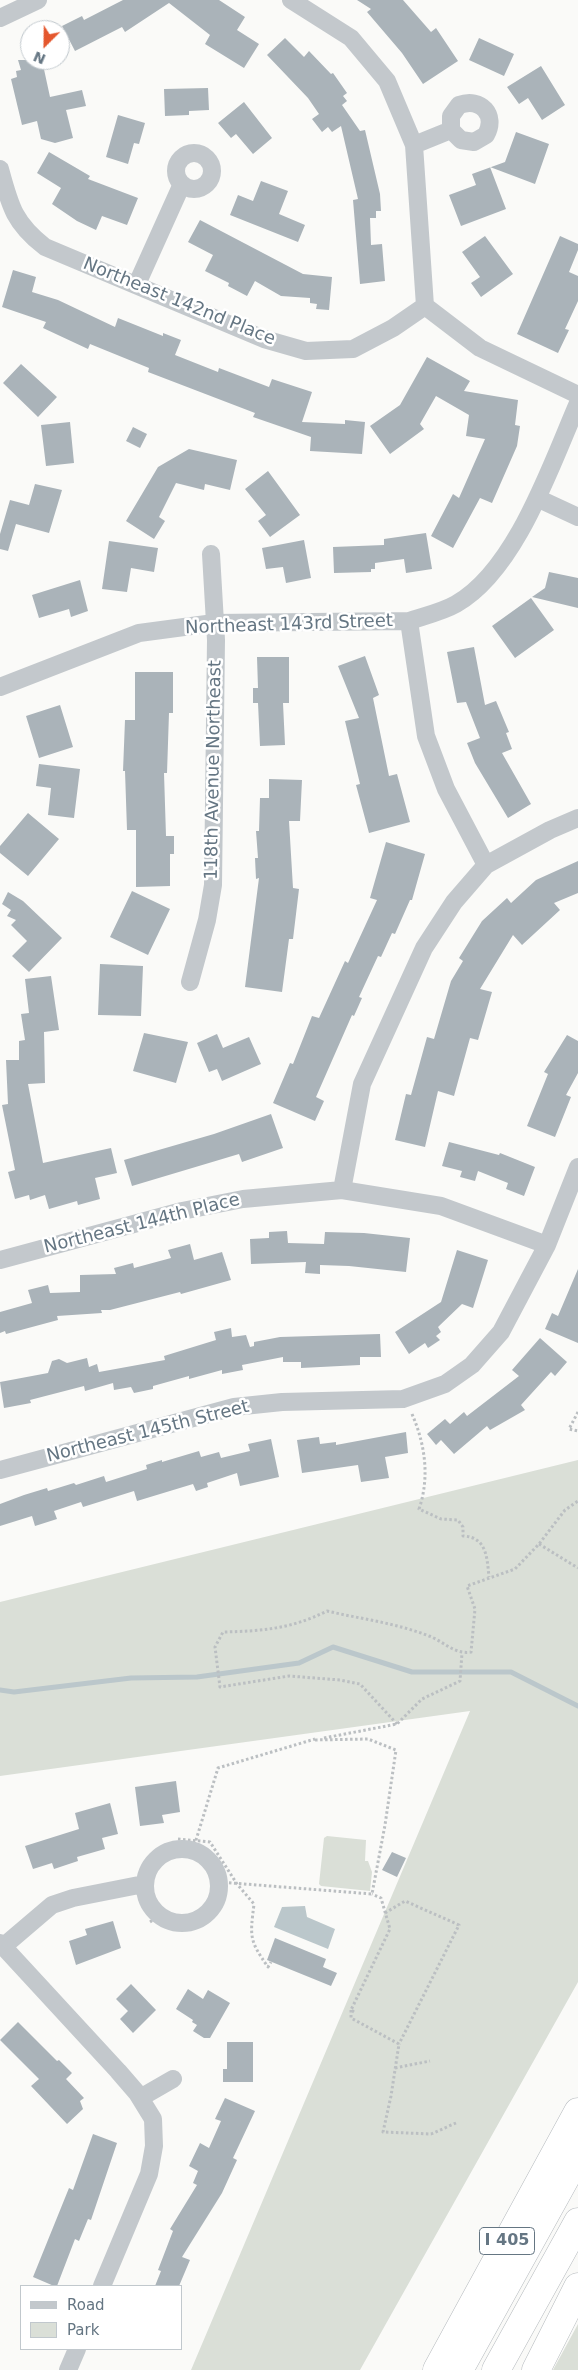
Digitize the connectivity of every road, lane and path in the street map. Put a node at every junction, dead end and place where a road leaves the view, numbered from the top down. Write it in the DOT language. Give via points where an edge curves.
graph roads {
  1 [pos="38,0"];
  2 [pos="291,0"];
  3 [pos="0,18"];
  4 [pos="451,130"];
  5 [pos="414,145"];
  6 [pos="0,169"];
  7 [pos="182,184"];
  8 [pos="137,284"];
  9 [pos="425,306"];
  10 [pos="578,395"];
  11 [pos="578,403"];
  12 [pos="537,498"];
  13 [pos="578,517"];
  14 [pos="211,554"];
  15 [pos="409,621"];
  16 [pos="214,624"];
  17 [pos="0,687"];
  18 [pos="578,818"];
  19 [pos="486,865"];
  20 [pos="190,982"];
  21 [pos="578,1167"];
  22 [pos="342,1190"];
  23 [pos="547,1245"];
  24 [pos="0,1260"];
  25 [pos="410,1408"];
  26 [pos="578,1412"];
  27 [pos="578,1431"];
  28 [pos="0,1470"];
  29 [pos="578,1501"];
  30 [pos="539,1544"];
  31 [pos="578,1568"];
  32 [pos="490,1577"];
  33 [pos="462,1653"];
  34 [pos="397,1724"];
  35 [pos="313,1740"];
  36 [pos="178,1839"];
  37 [pos="195,1845"];
  38 [pos="219,1882"];
  39 [pos="144,1884"];
  40 [pos="237,1884"];
  41 [pos="372,1894"];
  42 [pos="385,1912"];
  43 [pos="2,1945"];
  44 [pos="271,1962"];
  45 [pos="399,2044"];
  46 [pos="430,2061"];
  47 [pos="395,2068"];
  48 [pos="173,2079"];
  49 [pos="140,2098"];
  50 [pos="578,2112"];
  51 [pos="456,2122"];
  52 [pos="578,2155"];
  53 [pos="578,2222"];
  54 [pos="102,2285"];
  55 [pos="578,2287"];
  56 [pos="553,2334"];
  57 [pos="77,2350"];
  58 [pos="68,2370"];
  59 [pos="437,2370"];
  60 [pos="459,2370"];
  61 [pos="496,2370"];
  62 [pos="530,2370"];
  63 [pos="536,2370"];
  1 -- 3 [label="street"];
  2 -- 5 [label="street" via="351,38 387,81"];
  4 -- 5 [label="street"];
  5 -- 9 [label="street"];
  6 -- 8 [label="street, Northeast 142nd Place" via="10,204 26,232 45,246"];
  7 -- 8 [label="street"];
  8 -- 9 [label="street, Northeast 142nd Place" via="264,340 306,351 353,349"];
  9 -- 10 [label="street" via="480,348"];
  11 -- 12 [label="street, Northeast 143rd Street"];
  12 -- 13 [label="street"];
  12 -- 15 [label="street, Northeast 143rd Street" via="507,553 482,584 455,605"];
  14 -- 16 [label="street, 118th Avenue Northeast"];
  15 -- 16 [label="street, Northeast 143rd Street"];
  15 -- 19 [label="street" via="426,736 446,790"];
  16 -- 17 [label="street, Northeast 143rd Street" via="139,633"];
  16 -- 20 [label="street, 118th Avenue Northeast" via="213,885"];
  18 -- 19 [label="street"];
  19 -- 22 [label="street" via="454,902 424,948 362,1084"];
  21 -- 23 [label="street, Northeast 145th Street"];
  22 -- 23 [label="street, Northeast 144th Place" via="441,1206"];
  22 -- 24 [label="street, Northeast 144th Place" via="242,1199 182,1211"];
  23 -- 28 [label="street, Northeast 145th Street" via="501,1332 472,1365 445,1384 403,1400 282,1402 234,1407"];
  25 -- 32 [label="path" via="418,1427 426,1468 419,1509 441,1519 458,1520 463,1527 463,1536 481,1542"];
  26 -- 27 [label="path" via="569,1429"];
  29 -- 30 [label="path" via="565,1510"];
  30 -- 31 [label="path"];
  30 -- 32 [label="path" via="515,1569"];
  32 -- 33 [label="path" via="467,1586 475,1609 471,1652"];
  33 -- 34 [label="path" via="460,1681 422,1699"];
  33 -- 34 [label="path" via="430,1636 390,1623 327,1611 304,1622 269,1631 223,1632 215,1647 220,1687 290,1676 360,1684"];
  34 -- 35 [label="path"];
  35 -- 37 [label="path" via="218,1768"];
  35 -- 41 [label="path" via="368,1739 396,1750"];
  36 -- 37 [label="path"];
  37 -- 38 [label="street" via="211,1862"];
  37 -- 39 [label="street" via="160,1855 149,1867"];
  37 -- 40 [label="path" via="210,1842"];
  38 -- 39 [label="street" via="218,1896 209,1912 194,1922 178,1923 154,1919"];
  38 -- 40 [label="path"];
  39 -- 43 [label="street" via="52,1905"];
  40 -- 41 [label="path"];
  40 -- 44 [label="path" via="254,1904 253,1946 268,1967"];
  41 -- 42 [label="path" via="381,1898"];
  42 -- 45 [label="path" via="390,1929 351,2018"];
  42 -- 45 [label="path" via="405,1902 459,1926"];
  43 -- 49 [label="street"];
  45 -- 47 [label="path"];
  46 -- 47 [label="path"];
  47 -- 51 [label="path" via="382,2132 431,2134"];
  48 -- 49 [label="street"];
  49 -- 54 [label="street" via="153,2120 150,2174"];
  50 -- 59 [label="highway, I 405"];
  52 -- 60 [label="highway, I 405"];
  53 -- 61 [label="highway, I 405"];
  55 -- 56 [label="highway"];
  56 -- 62 [label="highway"];
  56 -- 63 [label="highway"];
  57 -- 58 [label="street"];
}
